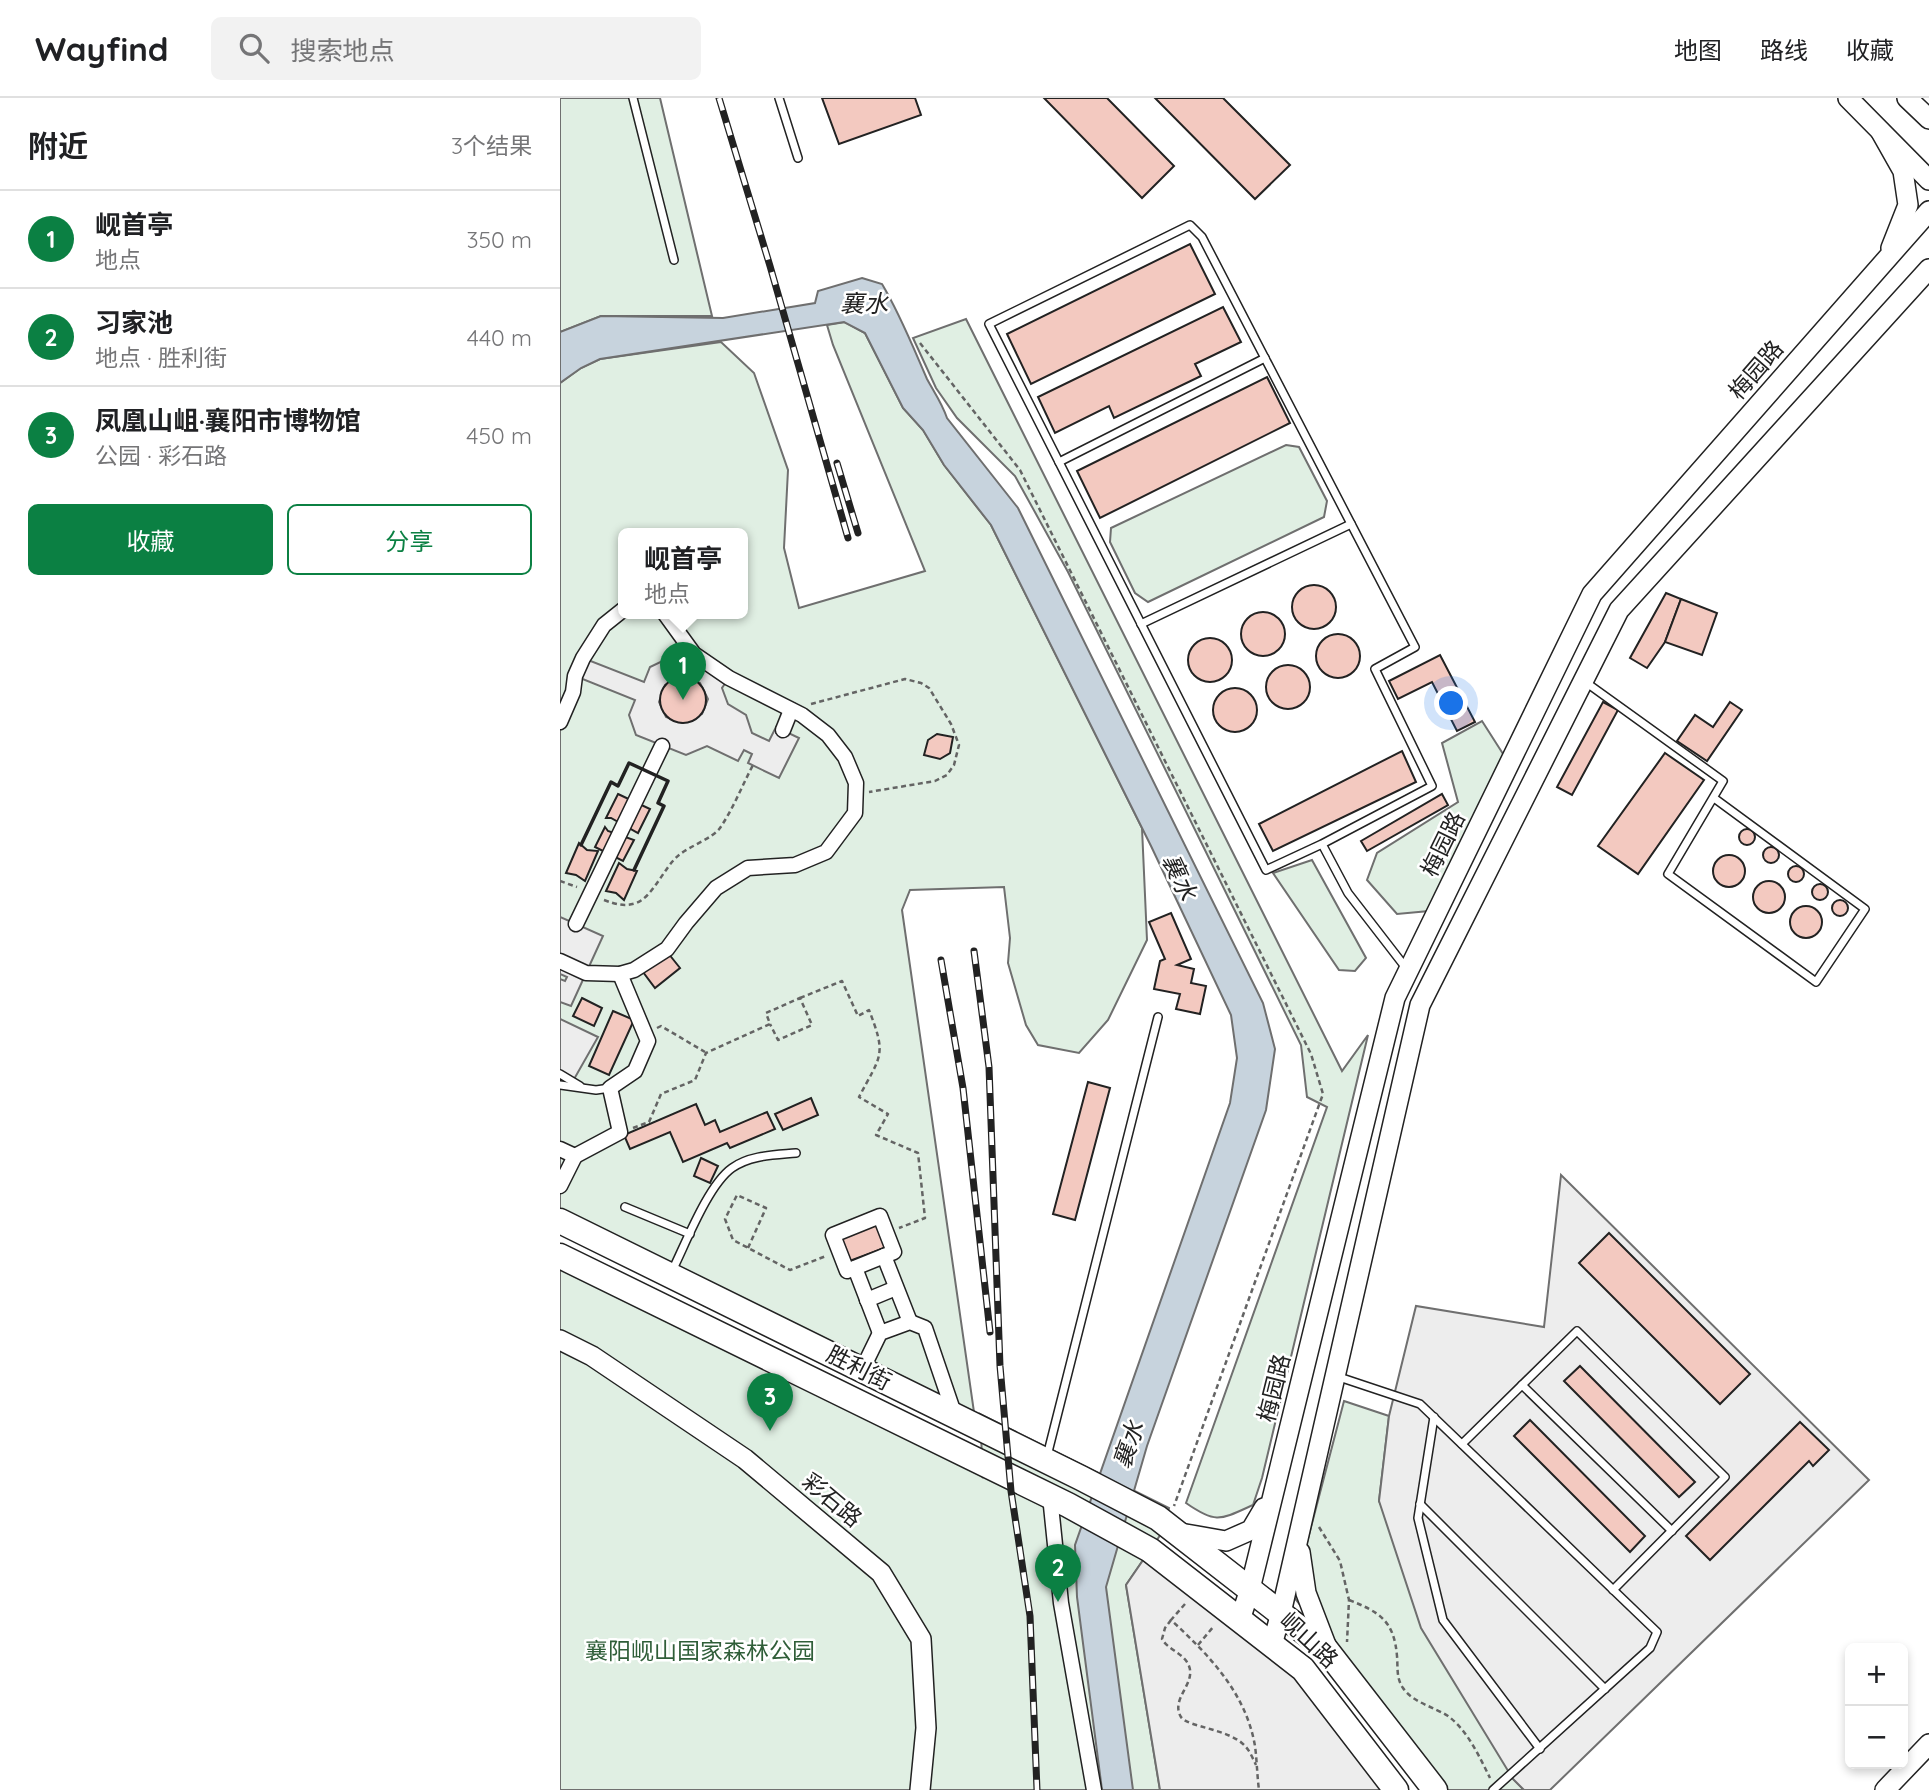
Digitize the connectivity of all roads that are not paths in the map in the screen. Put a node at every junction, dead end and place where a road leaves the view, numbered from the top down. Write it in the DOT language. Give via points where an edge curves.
graph roads {
  1 [pos="634,98"];
  2 [pos="779,98"];
  3 [pos="1848,98"];
  4 [pos="1908,98"];
  5 [pos="1929,108"];
  6 [pos="1929,119"];
  7 [pos="1881,132"];
  8 [pos="798,158"];
  9 [pos="1929,180"];
  10 [pos="1929,211"];
  11 [pos="674,260"];
  12 [pos="1886,260"];
  13 [pos="1929,269"];
  14 [pos="1265,358"];
  15 [pos="1059,463"];
  16 [pos="1351,524"];
  17 [pos="618,614"];
  18 [pos="669,619"];
  19 [pos="1141,624"];
  20 [pos="1584,681"];
  21 [pos="791,710"];
  22 [pos="560,722"];
  23 [pos="783,730"];
  24 [pos="662,746"];
  25 [pos="1714,798"];
  26 [pos="1322,844"];
  27 [pos="576,924"];
  28 [pos="560,961"];
  29 [pos="1408,971"];
  30 [pos="620,974"];
  31 [pos="1158,1017"];
  32 [pos="560,1074"];
  33 [pos="560,1085"];
  34 [pos="584,1088"];
  35 [pos="610,1088"];
  36 [pos="560,1149"];
  37 [pos="796,1153"];
  38 [pos="575,1156"];
  39 [pos="560,1186"];
  40 [pos="625,1207"];
  41 [pos="560,1221"];
  42 [pos="690,1234"];
  43 [pos="560,1256"];
  44 [pos="884,1256"];
  45 [pos="855,1268"];
  46 [pos="670,1275"];
  47 [pos="896,1288"];
  48 [pos="867,1300"];
  49 [pos="910,1322"];
  50 [pos="880,1333"];
  51 [pos="560,1340"];
  52 [pos="862,1370"];
  53 [pos="1335,1376"];
  54 [pos="1522,1385"];
  55 [pos="955,1416"];
  56 [pos="1434,1417"];
  57 [pos="1462,1444"];
  58 [pos="1046,1461"];
  59 [pos="1273,1493"];
  60 [pos="1059,1501"];
  61 [pos="1420,1504"];
  62 [pos="1167,1525"];
  63 [pos="1672,1531"];
  64 [pos="1298,1541"];
  65 [pos="1150,1550"];
  66 [pos="1250,1589"];
  67 [pos="1613,1590"];
  68 [pos="1281,1613"];
  69 [pos="1234,1615"];
  70 [pos="1272,1645"];
  71 [pos="1337,1664"];
  72 [pos="1605,1689"];
  73 [pos="1929,1744"];
  74 [pos="1540,1749"];
  75 [pos="1494,1789"];
  76 [pos="920,1790"];
  77 [pos="1094,1790"];
  78 [pos="1396,1790"];
  79 [pos="1435,1790"];
  80 [pos="1885,1790"];
  1 -- 11 [label="lane"];
  2 -- 8 [label="lane"];
  3 -- 7 [label="main road"];
  4 -- 5 [label="main road"];
  4 -- 6 [label="main road"];
  7 -- 9 [label="main road"];
  7 -- 12 [label="main road" via="1903,171 1908,205"];
  10 -- 12 [label="main road, 梅园路"];
  12 -- 29 [label="main road, 梅园路" via="1592,594"];
  13 -- 20 [label="main road" via="1619,611"];
  14 -- 15 [label="lane"];
  14 -- 15 [label="lane" via="1202,237 1190,225 989,324"];
  14 -- 16 [label="lane"];
  15 -- 19 [label="lane"];
  16 -- 19 [label="lane"];
  16 -- 26 [label="lane" via="1415,647 1375,669 1432,786"];
  17 -- 22 [label="street" via="604,625 583,658"];
  18 -- 21 [label="street" via="694,654"];
  19 -- 26 [label="lane" via="1266,870"];
  20 -- 25 [label="lane" via="1723,781"];
  20 -- 53 [label="main road" via="1420,1005"];
  21 -- 23 [label="street"];
  21 -- 30 [label="street" via="828,735 845,757 856,783 855,813 826,852 795,865 748,868 716,888 667,949 634,971"];
  24 -- 27 [label="street"];
  25 -- 25 [label="lane" via="1668,874 1816,982 1865,909"];
  26 -- 29 [label="lane" via="1348,894"];
  28 -- 30 [label="street" via="586,973"];
  29 -- 59 [label="main road, 梅园路" via="1395,998"];
  30 -- 35 [label="street" via="648,1041 635,1070"];
  31 -- 58 [label="lane"];
  32 -- 34 [label="lane"];
  33 -- 34 [label="lane"];
  34 -- 35 [label="lane"];
  35 -- 38 [label="street" via="620,1132"];
  36 -- 38 [label="street"];
  37 -- 42 [label="lane" via="755,1158 734,1167 716,1182"];
  38 -- 39 [label="street"];
  40 -- 42 [label="lane"];
  41 -- 46 [label="highway, 胜利街"];
  42 -- 46 [label="lane"];
  43 -- 60 [label="highway, 胜利街"];
  44 -- 45 [label="street"];
  44 -- 45 [label="street" via="894,1252 880,1216 833,1235 847,1271"];
  44 -- 47 [label="street"];
  45 -- 48 [label="street"];
  46 -- 52 [label="highway, 胜利街"];
  47 -- 48 [label="street"];
  47 -- 49 [label="street"];
  48 -- 50 [label="street"];
  49 -- 50 [label="street"];
  49 -- 55 [label="street" via="925,1328"];
  50 -- 52 [label="street"];
  51 -- 76 [label="main road, 彩石路" via="592,1356 745,1459 881,1573 921,1639 926,1728"];
  52 -- 55 [label="highway, 胜利街"];
  53 -- 56 [label="lane" via="1420,1404"];
  53 -- 64 [label="main road"];
  54 -- 57 [label="lane"];
  54 -- 63 [label="lane"];
  54 -- 63 [label="lane" via="1577,1331 1725,1477"];
  55 -- 58 [label="highway, 胜利街"];
  56 -- 57 [label="lane"];
  56 -- 61 [label="lane"];
  57 -- 67 [label="lane"];
  58 -- 62 [label="highway, 胜利街"];
  59 -- 62 [label="main road" via="1251,1530 1226,1541"];
  59 -- 66 [label="main road, 梅园路"];
  60 -- 65 [label="highway, 胜利街"];
  60 -- 77 [label="street" via="1061,1603"];
  61 -- 72 [label="lane"];
  61 -- 74 [label="lane" via="1418,1518 1443,1620"];
  62 -- 66 [label="highway, 岘山路"];
  63 -- 67 [label="lane"];
  64 -- 68 [label="main road"];
  64 -- 71 [label="main road" via="1306,1593"];
  65 -- 69 [label="highway, 岘山路"];
  66 -- 68 [label="highway, 岘山路"];
  66 -- 69 [label="main road, 梅园路"];
  67 -- 72 [label="lane" via="1657,1632 1650,1647"];
  68 -- 70 [label="main road"];
  68 -- 71 [label="highway, 岘山路"];
  69 -- 70 [label="highway, 岘山路"];
  70 -- 78 [label="highway, 岘山路" via="1303,1669"];
  71 -- 79 [label="highway, 岘山路"];
  72 -- 74 [label="lane"];
  73 -- 80 [label="main road"];
  74 -- 75 [label="lane"];
}
